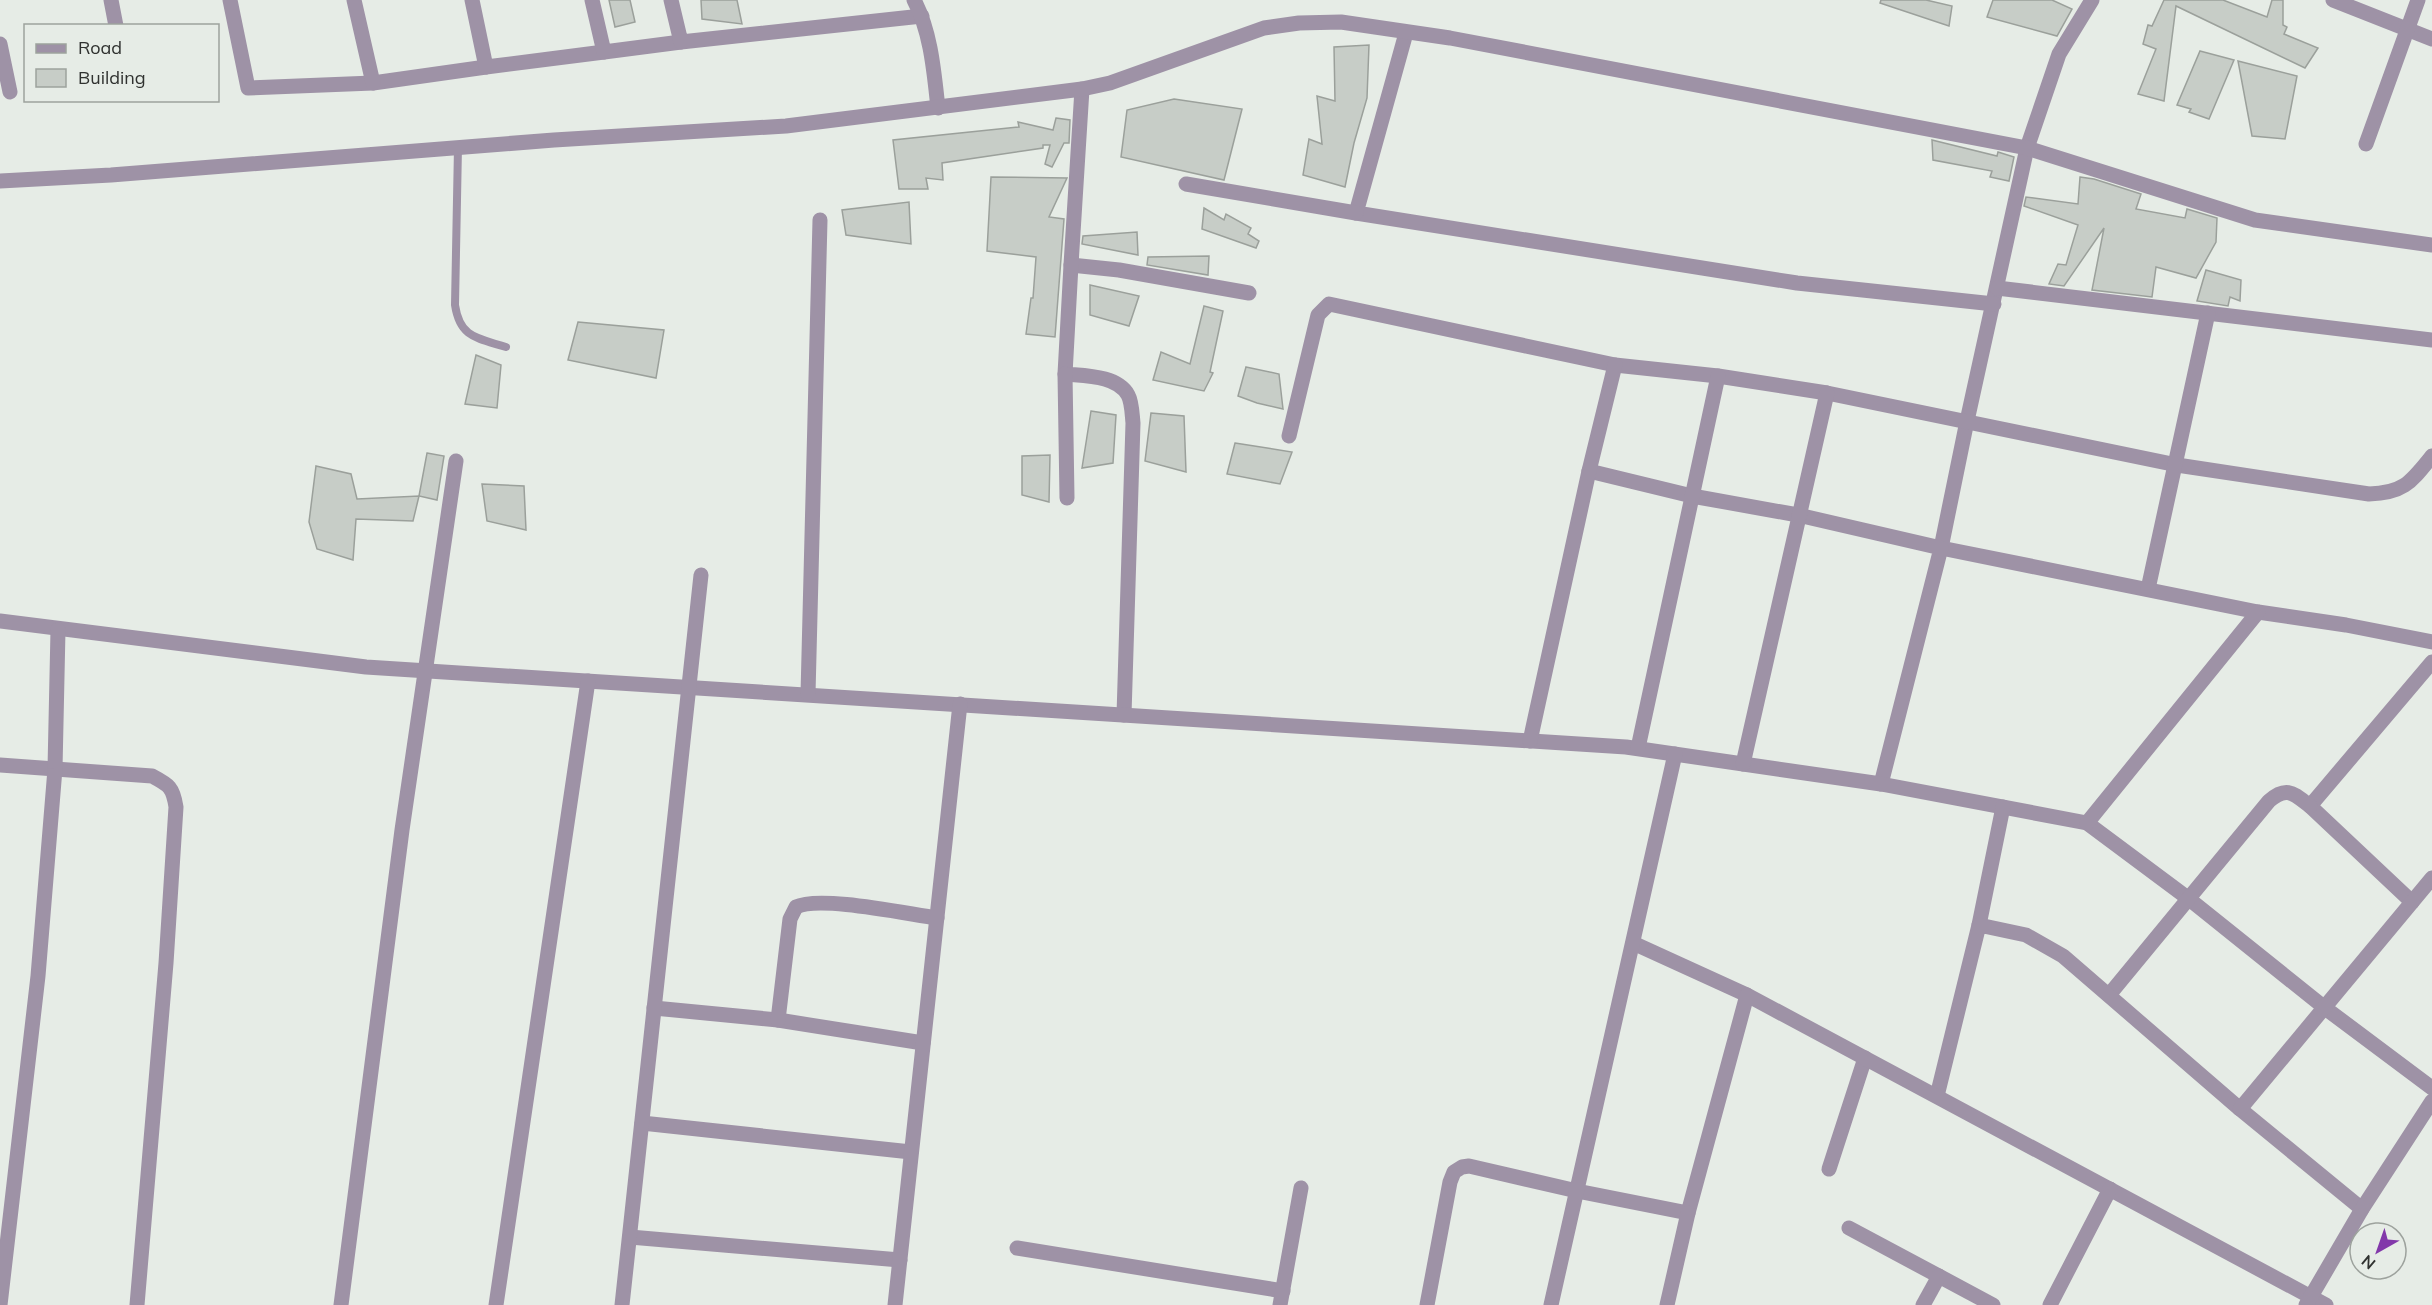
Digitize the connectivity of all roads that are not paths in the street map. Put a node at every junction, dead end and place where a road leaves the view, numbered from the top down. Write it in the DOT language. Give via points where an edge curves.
graph roads {
  1 [pos="111,0"];
  2 [pos="230,0"];
  3 [pos="354,0"];
  4 [pos="472,0"];
  5 [pos="592,0"];
  6 [pos="671,0"];
  7 [pos="914,0"];
  8 [pos="2092,0"];
  9 [pos="2332,0"];
  10 [pos="2418,0"];
  11 [pos="922,16"];
  12 [pos="117,24"];
  13 [pos="2408,28"];
  14 [pos="1407,33"];
  15 [pos="2432,39"];
  16 [pos="681,42"];
  17 [pos="0,44"];
  18 [pos="604,52"];
  19 [pos="486,67"];
  20 [pos="373,83"];
  21 [pos="1082,88"];
  22 [pos="10,92"];
  23 [pos="938,108"];
  24 [pos="2366,144"];
  25 [pos="458,147"];
  26 [pos="2027,148"];
  27 [pos="0,181"];
  28 [pos="1186,184"];
  29 [pos="1356,213"];
  30 [pos="820,220"];
  31 [pos="2432,245"];
  32 [pos="1071,265"];
  33 [pos="1997,288"];
  34 [pos="1249,294"];
  35 [pos="1994,304"];
  36 [pos="2208,313"];
  37 [pos="2432,340"];
  38 [pos="506,347"];
  39 [pos="1615,365"];
  40 [pos="1065,374"];
  41 [pos="1718,376"];
  42 [pos="1827,393"];
  43 [pos="1967,421"];
  44 [pos="1289,436"];
  45 [pos="2432,456"];
  46 [pos="456,461"];
  47 [pos="2177,465"];
  48 [pos="1589,471"];
  49 [pos="1692,496"];
  50 [pos="1067,498"];
  51 [pos="1798,515"];
  52 [pos="1941,548"];
  53 [pos="701,575"];
  54 [pos="2148,590"];
  55 [pos="2258,612"];
  56 [pos="0,621"];
  57 [pos="58,630"];
  58 [pos="2432,642"];
  59 [pos="2432,662"];
  60 [pos="427,671"];
  61 [pos="588,681"];
  62 [pos="689,687"];
  63 [pos="807,694"];
  64 [pos="960,704"];
  65 [pos="1124,715"];
  66 [pos="1530,741"];
  67 [pos="1638,748"];
  68 [pos="1675,754"];
  69 [pos="1743,764"];
  70 [pos="0,765"];
  71 [pos="55,769"];
  72 [pos="1881,784"];
  73 [pos="2310,806"];
  74 [pos="2003,807"];
  75 [pos="2087,823"];
  76 [pos="2432,878"];
  77 [pos="2189,899"];
  78 [pos="2412,902"];
  79 [pos="937,918"];
  80 [pos="1979,925"];
  81 [pos="1633,943"];
  82 [pos="1747,995"];
  83 [pos="2109,995"];
  84 [pos="654,1008"];
  85 [pos="2325,1008"];
  86 [pos="778,1020"];
  87 [pos="923,1043"];
  88 [pos="1865,1058"];
  89 [pos="2432,1088"];
  90 [pos="1937,1096"];
  91 [pos="2432,1101"];
  92 [pos="2240,1109"];
  93 [pos="642,1123"];
  94 [pos="911,1152"];
  95 [pos="1829,1169"];
  96 [pos="1301,1188"];
  97 [pos="2109,1189"];
  98 [pos="1577,1191"];
  99 [pos="2362,1209"];
  100 [pos="1688,1213"];
  101 [pos="1849,1228"];
  102 [pos="630,1238"];
  103 [pos="1017,1248"];
  104 [pos="900,1260"];
  105 [pos="2,1273"];
  106 [pos="1939,1276"];
  107 [pos="1281,1298"];
  108 [pos="2308,1301"];
  109 [pos="0,1305"];
  110 [pos="137,1305"];
  111 [pos="341,1305"];
  112 [pos="496,1305"];
  113 [pos="622,1305"];
  114 [pos="895,1305"];
  115 [pos="1427,1305"];
  116 [pos="1551,1305"];
  117 [pos="1667,1305"];
  118 [pos="1923,1305"];
  119 [pos="1993,1305"];
  120 [pos="2050,1305"];
  121 [pos="2326,1305"];
  1 -- 12 [label="street"];
  2 -- 20 [label="street" via="248,88"];
  3 -- 20 [label="street"];
  4 -- 19 [label="street"];
  5 -- 18 [label="street"];
  6 -- 16 [label="street"];
  7 -- 11 [label="street"];
  8 -- 26 [label="street" via="2059,54"];
  9 -- 13 [label="street"];
  10 -- 13 [label="street"];
  11 -- 16 [label="street"];
  11 -- 23 [label="street"];
  13 -- 15 [label="street"];
  13 -- 24 [label="street"];
  14 -- 21 [label="street" via="1341,22 1264,28 1110,83"];
  14 -- 26 [label="street"];
  14 -- 29 [label="street"];
  16 -- 18 [label="street"];
  17 -- 22 [label="street"];
  18 -- 19 [label="street"];
  19 -- 20 [label="street"];
  21 -- 23 [label="street"];
  21 -- 32 [label="street"];
  23 -- 25 [label="street" via="786,126"];
  25 -- 27 [label="street"];
  25 -- 38 [label="lane" via="457,317 459,325 470,335"];
  26 -- 31 [label="street" via="2255,220"];
  26 -- 33 [label="street"];
  28 -- 29 [label="street"];
  29 -- 35 [label="street" via="1797,283"];
  30 -- 63 [label="street"];
  32 -- 34 [label="street"];
  32 -- 40 [label="street"];
  33 -- 35 [label="street"];
  33 -- 36 [label="street"];
  35 -- 43 [label="street"];
  36 -- 37 [label="street"];
  36 -- 47 [label="street"];
  39 -- 41 [label="street"];
  39 -- 44 [label="street" via="1329,304 1318,315"];
  39 -- 48 [label="street"];
  40 -- 50 [label="street"];
  40 -- 65 [label="street" via="1107,380 1125,391 1130,402 1133,423"];
  41 -- 42 [label="street"];
  41 -- 49 [label="street"];
  42 -- 43 [label="street"];
  42 -- 51 [label="street"];
  43 -- 47 [label="street"];
  43 -- 52 [label="street"];
  45 -- 47 [label="street" via="2415,477 2388,494"];
  46 -- 60 [label="street"];
  47 -- 54 [label="street"];
  48 -- 49 [label="street"];
  48 -- 66 [label="street"];
  49 -- 51 [label="street"];
  49 -- 67 [label="street"];
  51 -- 52 [label="street"];
  51 -- 69 [label="street"];
  52 -- 54 [label="street"];
  52 -- 72 [label="street"];
  53 -- 62 [label="street"];
  54 -- 55 [label="street"];
  55 -- 58 [label="street"];
  55 -- 75 [label="street"];
  56 -- 57 [label="street"];
  57 -- 60 [label="street"];
  57 -- 71 [label="street"];
  59 -- 73 [label="street"];
  60 -- 61 [label="street"];
  60 -- 111 [label="street" via="402,830"];
  61 -- 62 [label="street"];
  61 -- 112 [label="street"];
  62 -- 63 [label="street"];
  62 -- 84 [label="street"];
  63 -- 64 [label="street"];
  64 -- 65 [label="street"];
  64 -- 79 [label="street"];
  65 -- 66 [label="street"];
  66 -- 67 [label="street"];
  67 -- 68 [label="street"];
  68 -- 69 [label="street"];
  68 -- 81 [label="street"];
  69 -- 72 [label="street"];
  70 -- 71 [label="street"];
  71 -- 105 [label="street" via="38,976"];
  71 -- 110 [label="street" via="152,776 174,791 166,963"];
  72 -- 74 [label="street"];
  73 -- 77 [label="street" via="2291,793 2278,793"];
  73 -- 78 [label="street"];
  74 -- 75 [label="street"];
  74 -- 80 [label="street"];
  75 -- 77 [label="street"];
  76 -- 78 [label="street"];
  77 -- 83 [label="street"];
  77 -- 85 [label="street"];
  78 -- 85 [label="street"];
  79 -- 86 [label="street" via="838,904 806,903 795,907 790,919"];
  79 -- 87 [label="street"];
  80 -- 83 [label="street" via="2026,934 2045,943"];
  80 -- 90 [label="street"];
  81 -- 82 [label="street"];
  81 -- 98 [label="street"];
  82 -- 88 [label="street"];
  82 -- 100 [label="street"];
  83 -- 92 [label="street"];
  84 -- 86 [label="street"];
  84 -- 93 [label="street"];
  85 -- 89 [label="street"];
  85 -- 92 [label="street"];
  86 -- 87 [label="street"];
  87 -- 94 [label="street"];
  88 -- 90 [label="street"];
  88 -- 95 [label="street"];
  90 -- 97 [label="street"];
  91 -- 99 [label="street"];
  92 -- 99 [label="street"];
  93 -- 94 [label="street"];
  93 -- 102 [label="street"];
  94 -- 104 [label="street"];
  96 -- 107 [label="street"];
  97 -- 108 [label="street"];
  97 -- 120 [label="street"];
  98 -- 100 [label="street"];
  98 -- 115 [label="street" via="1469,1166 1454,1172"];
  98 -- 116 [label="street"];
  99 -- 108 [label="street"];
  100 -- 117 [label="street"];
  101 -- 106 [label="street"];
  102 -- 104 [label="street"];
  102 -- 113 [label="street"];
  103 -- 107 [label="street"];
  104 -- 114 [label="street"];
  105 -- 109 [label="street"];
  106 -- 118 [label="street"];
  106 -- 119 [label="street"];
  108 -- 121 [label="street"];
}
